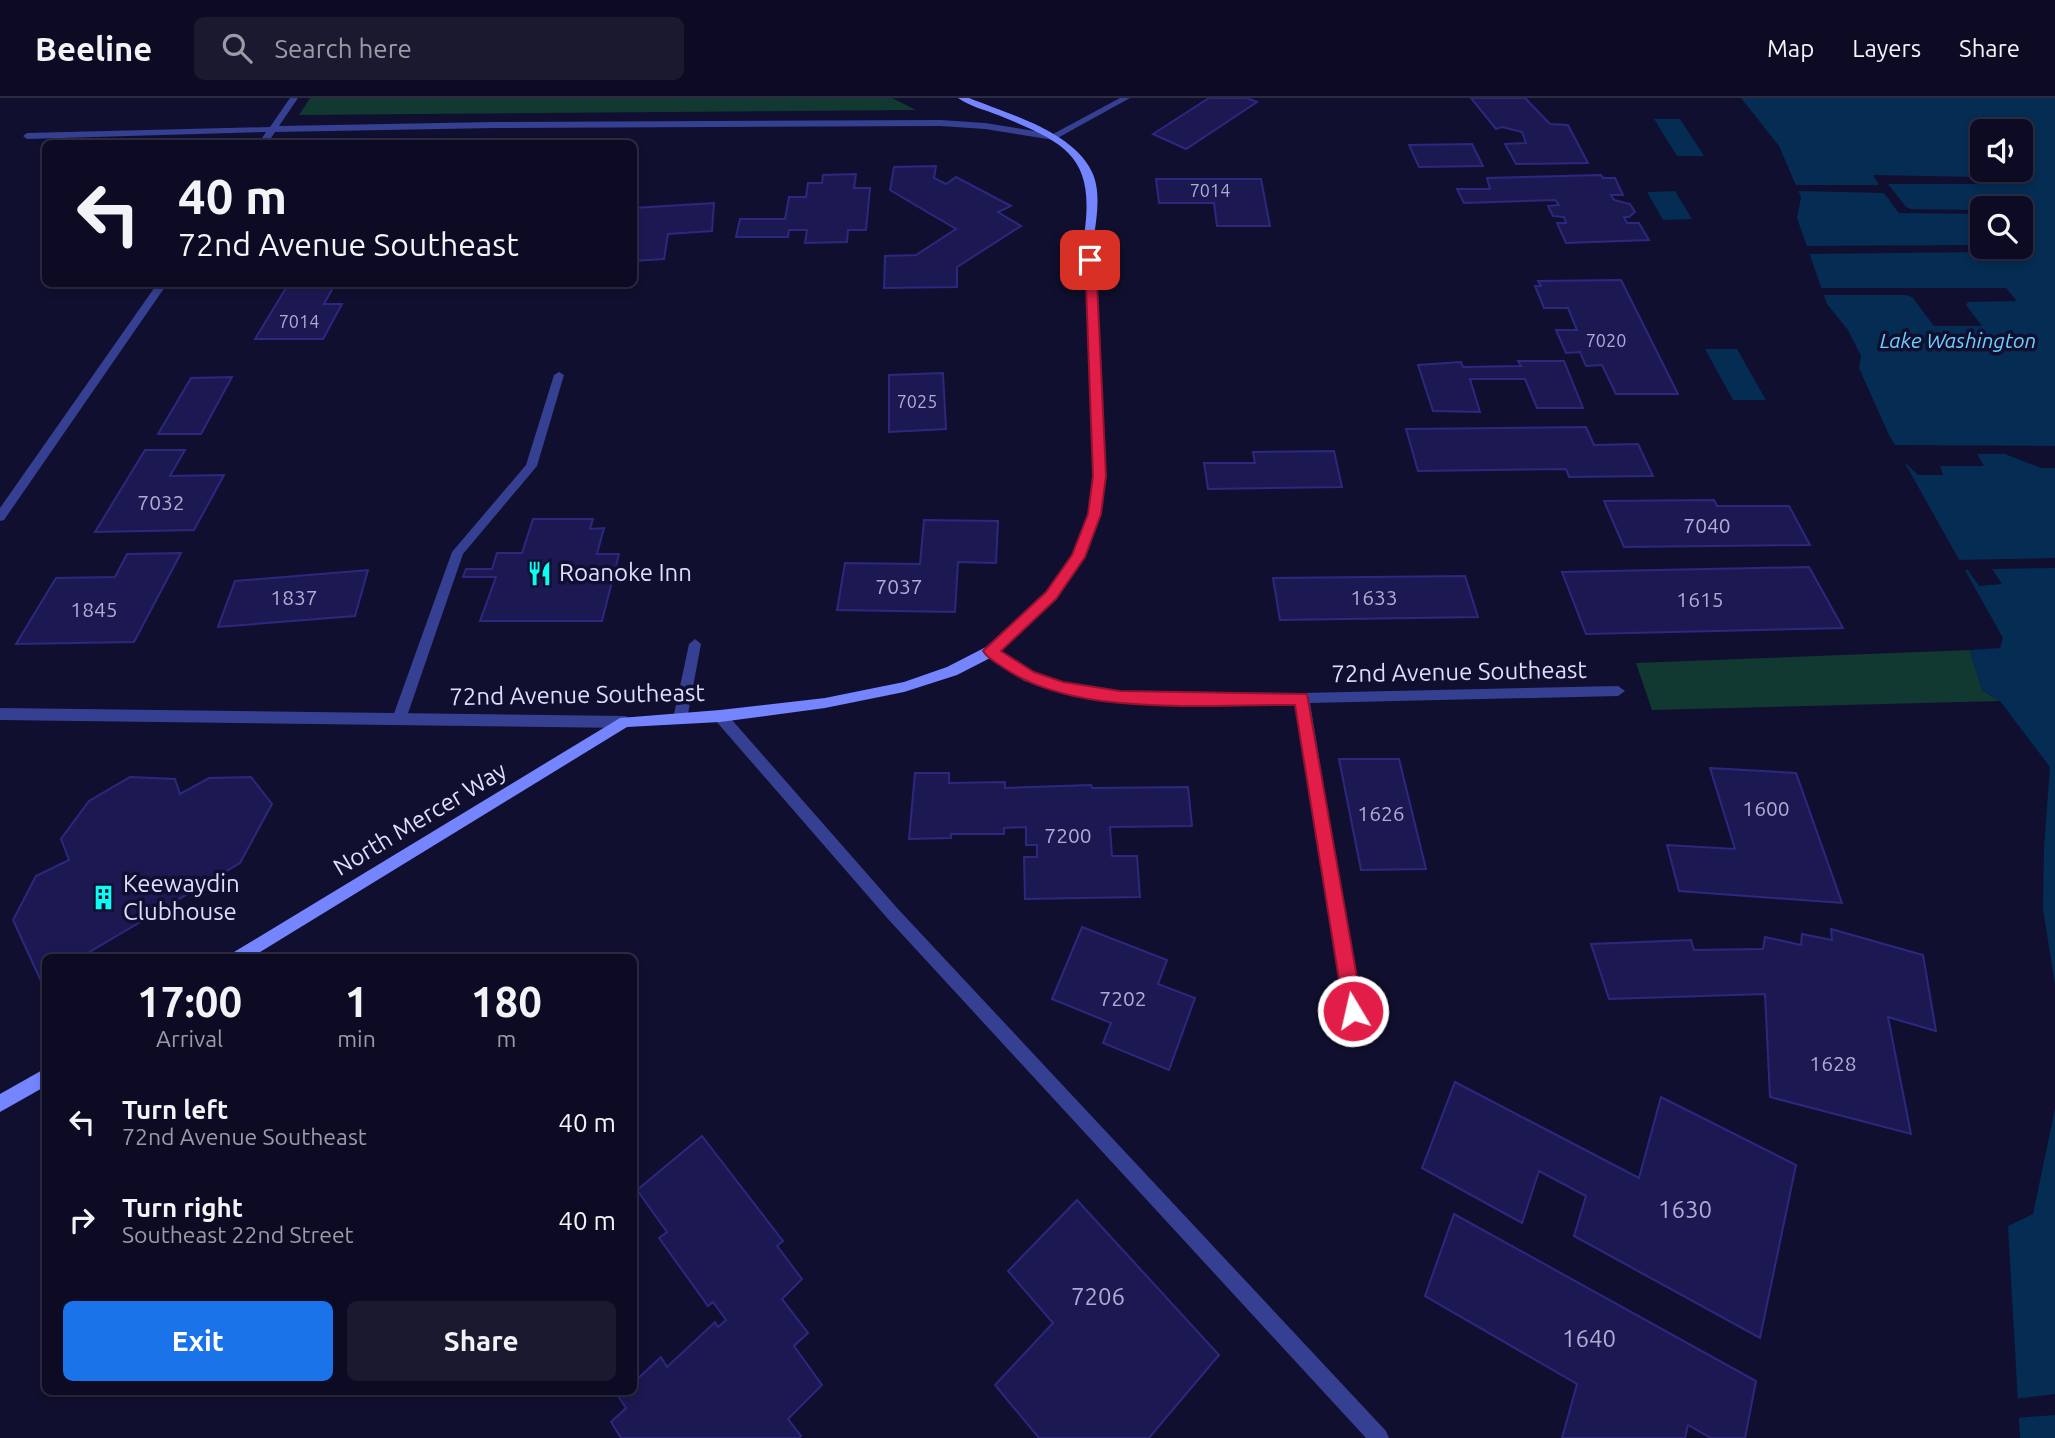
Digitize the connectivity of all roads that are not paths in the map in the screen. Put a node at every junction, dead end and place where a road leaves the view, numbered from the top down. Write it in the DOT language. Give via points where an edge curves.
graph roads {
  1 [pos="294,98"];
  2 [pos="962,98"];
  3 [pos="1126,98"];
  4 [pos="272,129"];
  5 [pos="27,136"];
  6 [pos="1054,137"];
  7 [pos="265,140"];
  8 [pos="160,287"];
  9 [pos="559,374"];
  10 [pos="0,517"];
  11 [pos="695,644"];
  12 [pos="991,651"];
  13 [pos="1618,691"];
  14 [pos="1302,698"];
  15 [pos="0,714"];
  16 [pos="720,716"];
  17 [pos="399,719"];
  18 [pos="680,719"];
  19 [pos="625,722"];
  20 [pos="244,954"];
  21 [pos="1353,1011"];
  22 [pos="42,1078"];
  23 [pos="0,1104"];
  24 [pos="1379,1438"];
  1 -- 4 [label="street"];
  2 -- 6 [label="street"];
  3 -- 6 [label="street"];
  4 -- 5 [label="street"];
  4 -- 6 [label="street" via="940,123"];
  4 -- 7 [label="street"];
  6 -- 12 [label="street" via="1086,169 1093,206 1089,236 1100,476 1095,514 1078,557 1051,595"];
  8 -- 10 [label="street"];
  9 -- 17 [label="street" via="531,466 458,552"];
  11 -- 18 [label="street"];
  12 -- 14 [label="street, 72nd Avenue Southeast" via="1029,677 1108,696"];
  12 -- 16 [label="street, 72nd Avenue Southeast" via="904,687 825,703"];
  13 -- 14 [label="street, 72nd Avenue Southeast"];
  14 -- 21 [label="street, 72nd Avenue Southeast"];
  15 -- 17 [label="street, 72nd Avenue Southeast"];
  16 -- 18 [label="street, 72nd Avenue Southeast"];
  16 -- 24 [label="street" via="893,914"];
  17 -- 19 [label="street, 72nd Avenue Southeast"];
  18 -- 19 [label="street, 72nd Avenue Southeast"];
  19 -- 20 [label="street, North Mercer Way"];
  22 -- 23 [label="street"];
}
